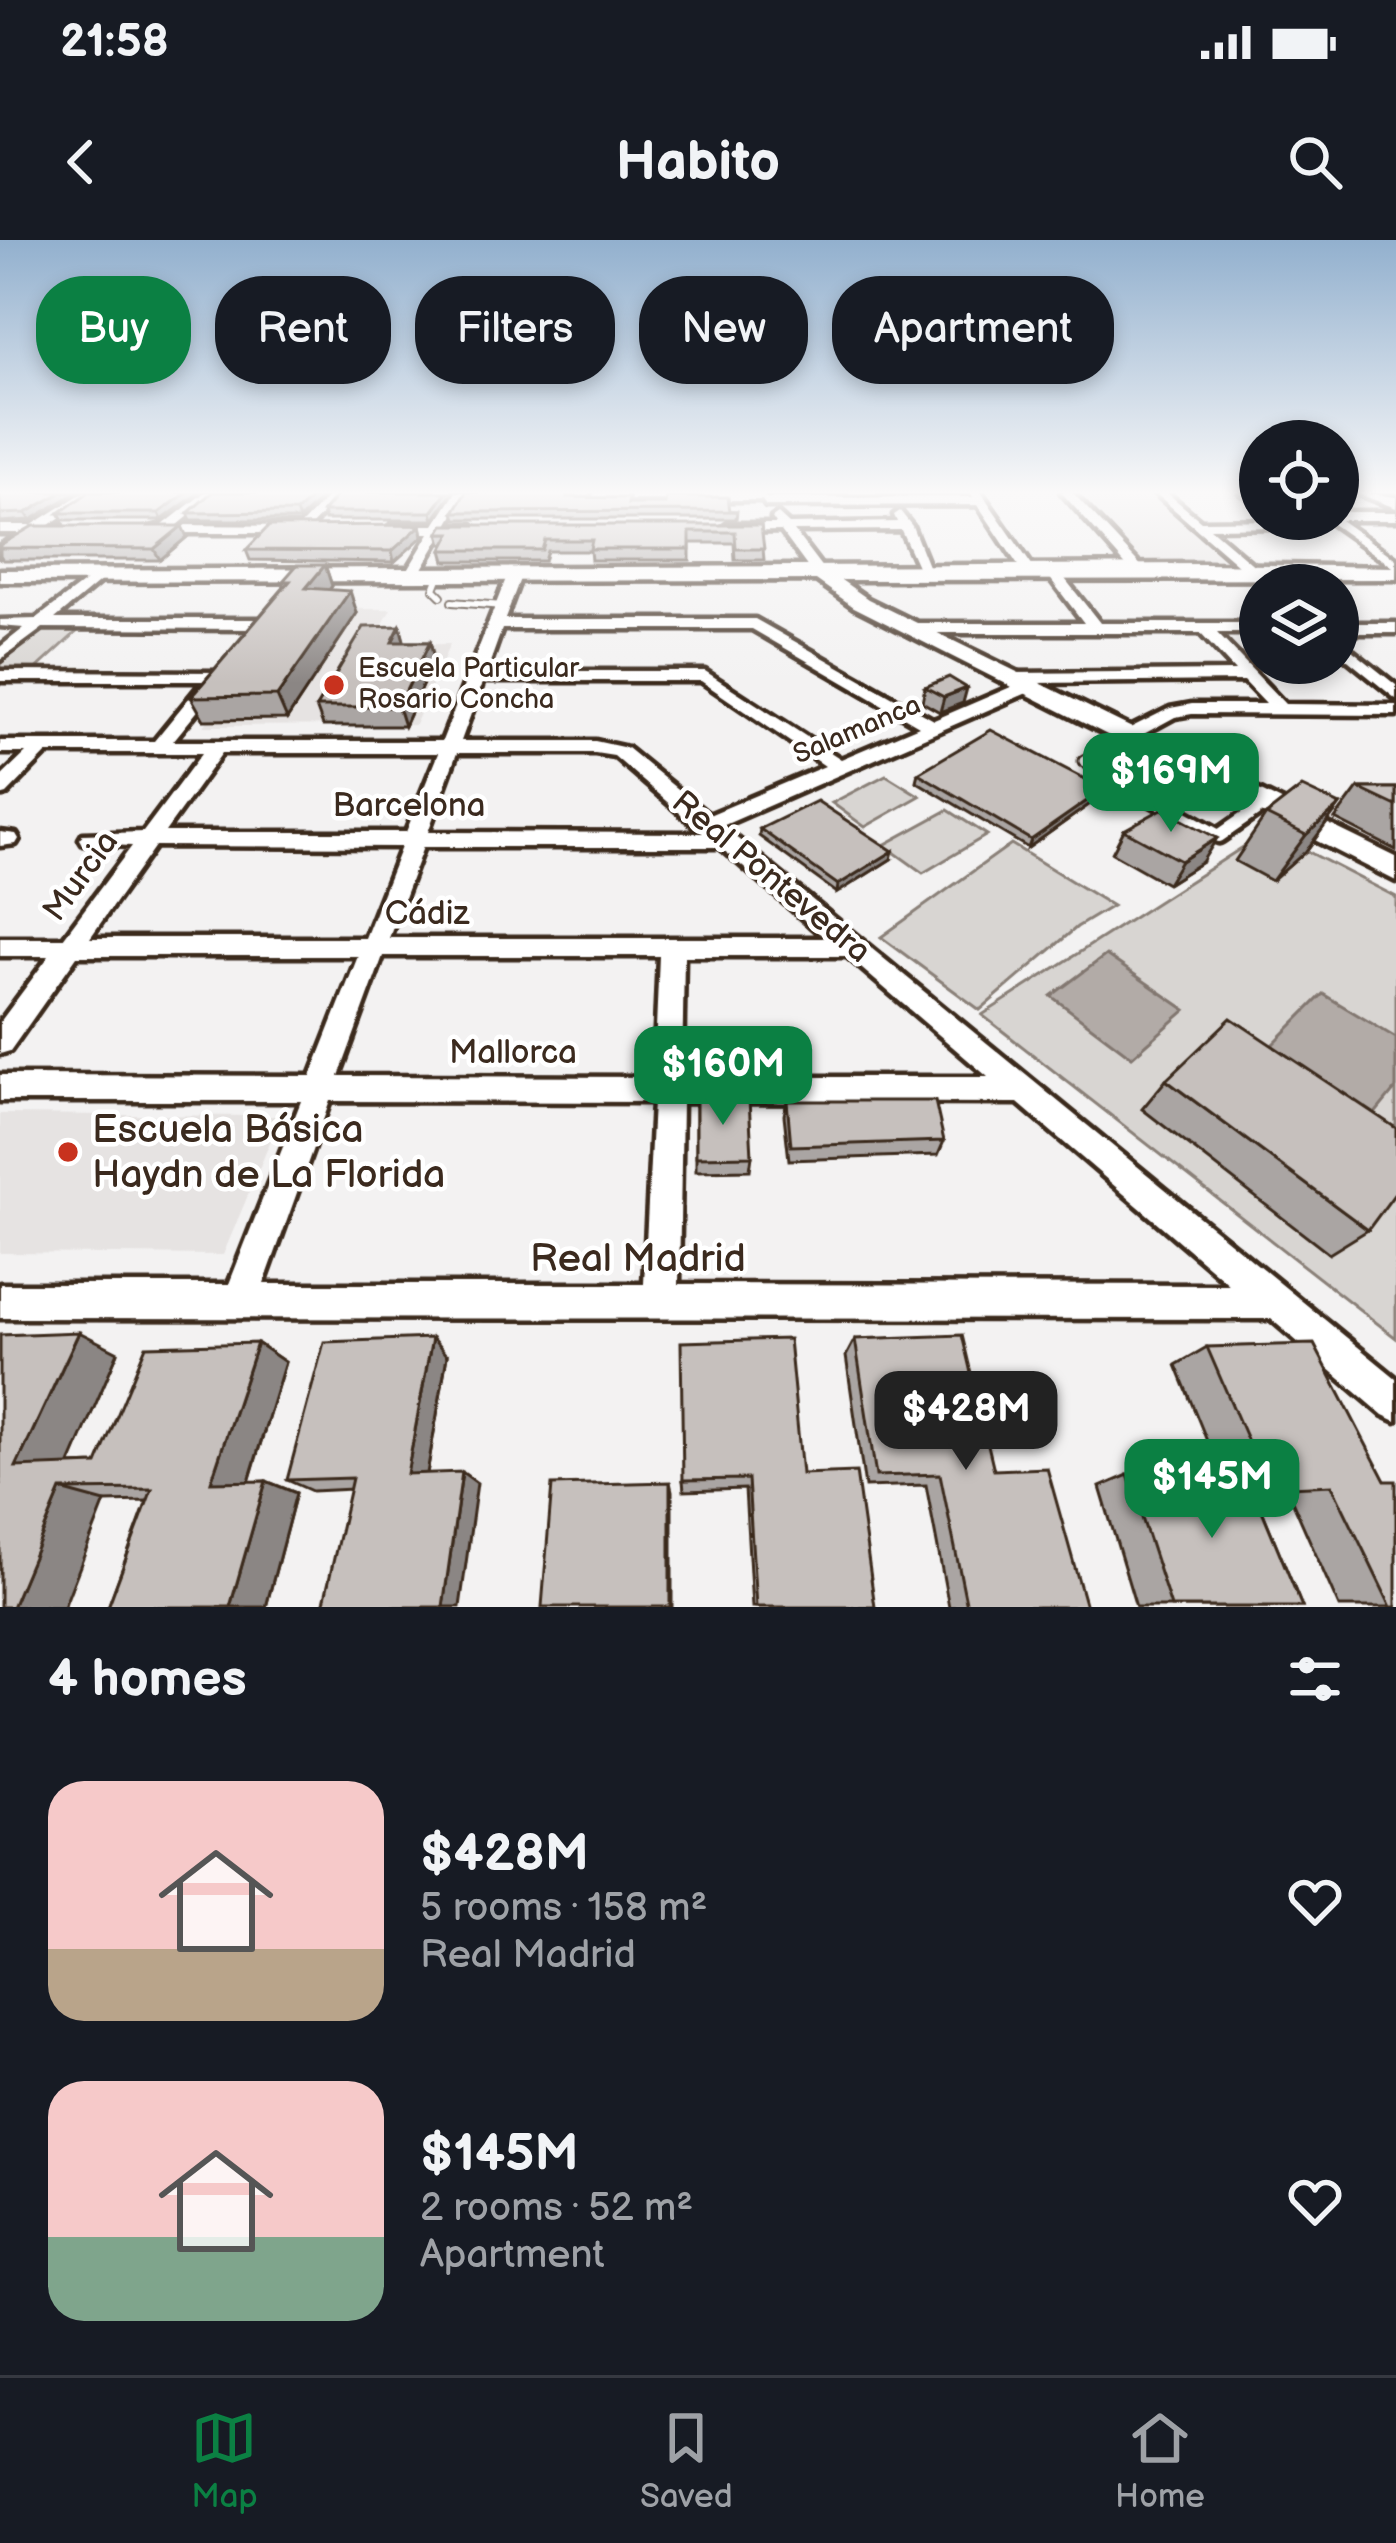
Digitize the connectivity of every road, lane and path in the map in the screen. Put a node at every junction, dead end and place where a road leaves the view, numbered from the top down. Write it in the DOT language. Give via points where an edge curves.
graph roads {
  1 [pos="423,556"];
  2 [pos="806,556"];
  3 [pos="919,556"];
  4 [pos="1018,556"];
  5 [pos="1124,556"];
  6 [pos="1396,569"];
  7 [pos="0,572"];
  8 [pos="413,572"];
  9 [pos="1359,572"];
  10 [pos="819,573"];
  11 [pos="927,573"];
  12 [pos="1030,573"];
  13 [pos="1053,573"];
  14 [pos="1139,573"];
  15 [pos="1239,575"];
  16 [pos="98,576"];
  17 [pos="298,576"];
  18 [pos="514,576"];
  19 [pos="285,593"];
  20 [pos="452,602"];
  21 [pos="499,615"];
  22 [pos="5,623"];
  23 [pos="39,624"];
  24 [pos="911,628"];
  25 [pos="1096,628"];
  26 [pos="1204,628"];
  27 [pos="1239,628"];
  28 [pos="1359,628"];
  29 [pos="1396,628"];
  30 [pos="245,641"];
  31 [pos="0,655"];
  32 [pos="231,659"];
  33 [pos="1359,662"];
  34 [pos="1239,665"];
  35 [pos="0,676"];
  36 [pos="217,676"];
  37 [pos="476,676"];
  38 [pos="1239,676"];
  39 [pos="1020,682"];
  40 [pos="1257,684"];
  41 [pos="1396,694"];
  42 [pos="1280,710"];
  43 [pos="1396,710"];
  44 [pos="933,727"];
  45 [pos="1129,736"];
  46 [pos="0,747"];
  47 [pos="42,747"];
  48 [pos="159,747"];
  49 [pos="216,747"];
  50 [pos="449,747"];
  51 [pos="840,767"];
  52 [pos="0,790"];
  53 [pos="1265,804"];
  54 [pos="1309,804"];
  55 [pos="717,832"];
  56 [pos="91,839"];
  57 [pos="149,839"];
  58 [pos="414,839"];
  59 [pos="1396,870"];
  60 [pos="0,947"];
  61 [pos="70,947"];
  62 [pos="374,947"];
  63 [pos="672,947"];
  64 [pos="854,947"];
  65 [pos="0,1043"];
  66 [pos="0,1088"];
  67 [pos="320,1088"];
  68 [pos="668,1089"];
  69 [pos="1025,1090"];
  70 [pos="0,1301"];
  71 [pos="239,1301"];
  72 [pos="661,1301"];
  73 [pos="1277,1302"];
  74 [pos="1396,1402"];
  1 -- 8 [label="street"];
  2 -- 10 [label="street"];
  3 -- 11 [label="street"];
  4 -- 12 [label="street"];
  5 -- 14 [label="street"];
  6 -- 9 [label="street"];
  7 -- 8 [label="street"];
  7 -- 16 [label="street"];
  8 -- 10 [label="street"];
  8 -- 17 [label="street"];
  8 -- 18 [label="street" via="440,586"];
  10 -- 11 [label="street"];
  10 -- 18 [label="street"];
  10 -- 24 [label="street"];
  11 -- 12 [label="street"];
  12 -- 13 [label="street"];
  13 -- 14 [label="street"];
  13 -- 25 [label="street"];
  14 -- 15 [label="street"];
  16 -- 17 [label="street"];
  16 -- 23 [label="street"];
  17 -- 19 [label="street"];
  18 -- 21 [label="street"];
  20 -- 21 [label="lane"];
  21 -- 37 [label="street"];
  21 -- 44 [label="street" via="755,624"];
  22 -- 23 [label="street"];
  23 -- 30 [label="street" via="265,617"];
  23 -- 31 [label="street"];
  24 -- 25 [label="street"];
  24 -- 39 [label="street"];
  25 -- 26 [label="street"];
  26 -- 27 [label="street"];
  26 -- 34 [label="street"];
  28 -- 29 [label="street"];
  32 -- 36 [label="street"];
  33 -- 41 [label="street"];
  35 -- 36 [label="street"];
  36 -- 48 [label="street"];
  37 -- 50 [label="street"];
  37 -- 51 [label="street" via="705,676"];
  38 -- 39 [label="street"];
  39 -- 44 [label="street, Salamanca"];
  39 -- 45 [label="street"];
  40 -- 42 [label="street"];
  42 -- 43 [label="street"];
  42 -- 45 [label="street" via="1184,710"];
  44 -- 51 [label="street, Salamanca"];
  45 -- 53 [label="street"];
  45 -- 53 [label="lane" via="1084,761 1219,836"];
  46 -- 47 [label="street, Real Pontevedra"];
  47 -- 48 [label="street, Real Pontevedra"];
  47 -- 52 [label="street"];
  48 -- 49 [label="street, Real Pontevedra"];
  49 -- 50 [label="street, Real Pontevedra"];
  49 -- 57 [label="street, Murcia"];
  50 -- 55 [label="street, Real Pontevedra" via="613,749"];
  50 -- 58 [label="street"];
  51 -- 55 [label="street, Salamanca"];
  53 -- 54 [label="street"];
  53 -- 59 [label="street"];
  55 -- 58 [label="street, Barcelona"];
  55 -- 64 [label="street, Real Pontevedra"];
  56 -- 57 [label="street, Barcelona"];
  57 -- 58 [label="street, Barcelona"];
  57 -- 61 [label="street, Murcia"];
  58 -- 62 [label="street"];
  60 -- 61 [label="street, Cádiz"];
  61 -- 62 [label="street, Cádiz"];
  61 -- 65 [label="street, Murcia"];
  62 -- 63 [label="street, Cádiz"];
  62 -- 67 [label="street"];
  63 -- 64 [label="street, Cádiz"];
  63 -- 68 [label="street"];
  64 -- 69 [label="street, Real Pontevedra"];
  66 -- 67 [label="street, Mallorca"];
  67 -- 68 [label="street, Mallorca"];
  67 -- 71 [label="street"];
  68 -- 69 [label="street, Mallorca"];
  68 -- 72 [label="street"];
  69 -- 73 [label="street, Real Pontevedra"];
  70 -- 71 [label="street, Real Madrid"];
  71 -- 72 [label="street, Real Madrid"];
  72 -- 73 [label="street, Real Madrid"];
  73 -- 74 [label="street, Real Pontevedra"];
}
